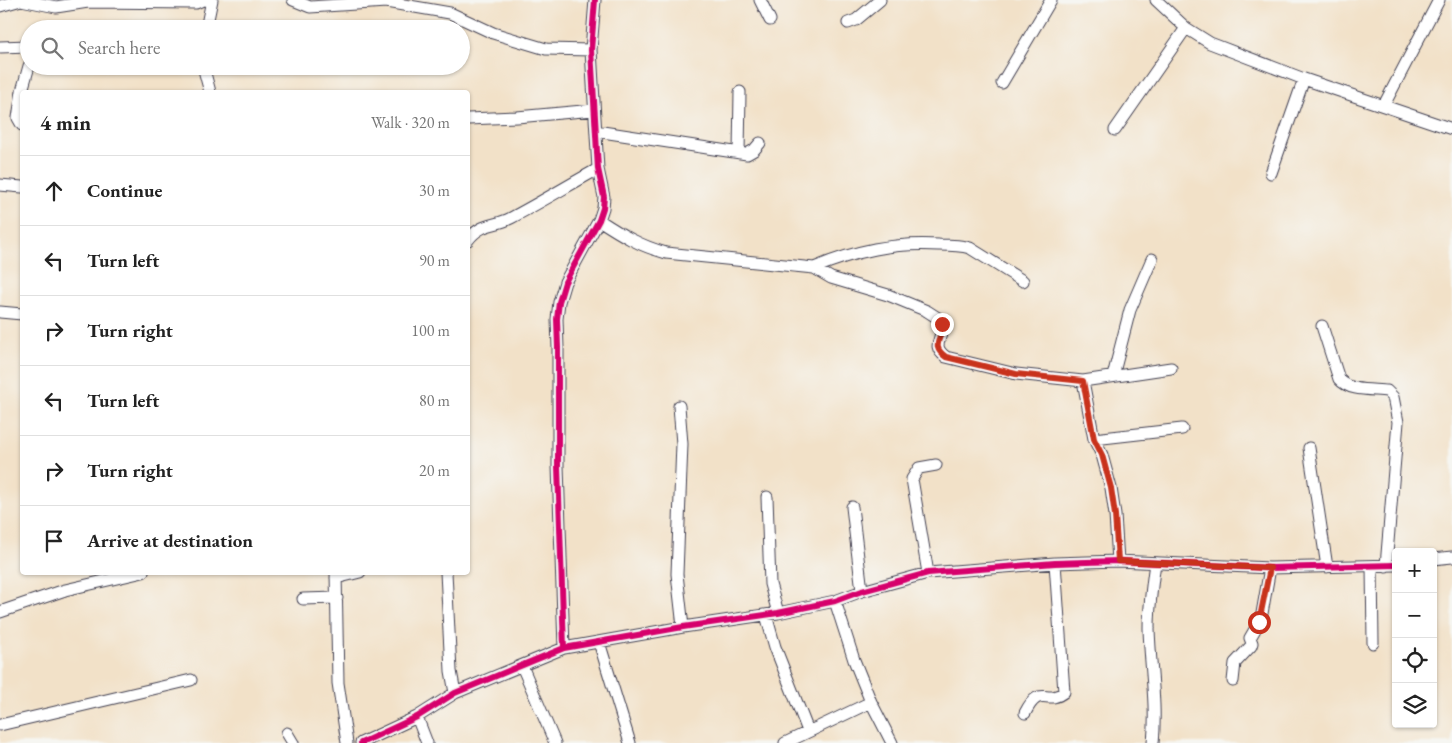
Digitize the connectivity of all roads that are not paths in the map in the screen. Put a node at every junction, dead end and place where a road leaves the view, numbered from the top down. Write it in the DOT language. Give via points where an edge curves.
graph roads {
  1 [pos="293,0"];
  2 [pos="595,0"];
  3 [pos="760,0"];
  4 [pos="880,0"];
  5 [pos="1051,0"];
  6 [pos="1156,0"];
  7 [pos="1439,0"];
  8 [pos="175,1"];
  9 [pos="205,3"];
  10 [pos="0,6"];
  11 [pos="206,20"];
  12 [pos="466,20"];
  13 [pos="770,20"];
  14 [pos="470,22"];
  15 [pos="848,23"];
  16 [pos="1186,28"];
  17 [pos="20,46"];
  18 [pos="0,47"];
  19 [pos="591,50"];
  20 [pos="26,75"];
  21 [pos="205,75"];
  22 [pos="1304,79"];
  23 [pos="1002,83"];
  24 [pos="22,90"];
  25 [pos="209,90"];
  26 [pos="740,92"];
  27 [pos="20,104"];
  28 [pos="1384,105"];
  29 [pos="594,110"];
  30 [pos="470,119"];
  31 [pos="20,122"];
  32 [pos="1452,129"];
  33 [pos="1115,130"];
  34 [pos="596,131"];
  35 [pos="760,144"];
  36 [pos="739,153"];
  37 [pos="598,169"];
  38 [pos="1271,173"];
  39 [pos="0,185"];
  40 [pos="20,186"];
  41 [pos="599,220"];
  42 [pos="470,237"];
  43 [pos="1152,260"];
  44 [pos="814,268"];
  45 [pos="1023,281"];
  46 [pos="0,312"];
  47 [pos="20,314"];
  48 [pos="1322,326"];
  49 [pos="1171,368"];
  50 [pos="1113,376"];
  51 [pos="1083,381"];
  52 [pos="679,406"];
  53 [pos="1182,429"];
  54 [pos="1094,439"];
  55 [pos="1309,448"];
  56 [pos="936,465"];
  57 [pos="767,498"];
  58 [pos="852,507"];
  59 [pos="1452,557"];
  60 [pos="1437,559"];
  61 [pos="1118,561"];
  62 [pos="1055,563"];
  63 [pos="1155,563"];
  64 [pos="1391,565"];
  65 [pos="1372,566"];
  66 [pos="1327,567"];
  67 [pos="1270,568"];
  68 [pos="928,573"];
  69 [pos="131,575"];
  70 [pos="336,575"];
  71 [pos="446,575"];
  72 [pos="862,591"];
  73 [pos="337,598"];
  74 [pos="303,599"];
  75 [pos="835,601"];
  76 [pos="0,612"];
  77 [pos="772,614"];
  78 [pos="683,627"];
  79 [pos="599,642"];
  80 [pos="1373,643"];
  81 [pos="564,648"];
  82 [pos="522,666"];
  83 [pos="192,680"];
  84 [pos="1233,680"];
  85 [pos="455,693"];
  86 [pos="871,702"];
  87 [pos="1025,713"];
  88 [pos="417,717"];
  89 [pos="0,725"];
  90 [pos="808,731"];
  91 [pos="347,743"];
  92 [pos="361,743"];
  93 [pos="427,743"];
  94 [pos="555,743"];
  95 [pos="630,743"];
  96 [pos="785,743"];
  97 [pos="892,743"];
  98 [pos="1153,743"];
  1 -- 12 [label="street" via="310,7 386,2 450,13"];
  2 -- 19 [label="street"];
  3 -- 13 [label="street"];
  4 -- 15 [label="street"];
  5 -- 23 [label="street"];
  6 -- 16 [label="street"];
  7 -- 28 [label="street"];
  8 -- 9 [label="street"];
  8 -- 10 [label="street" via="88,2 56,7 21,0"];
  9 -- 11 [label="street"];
  14 -- 19 [label="street" via="546,49"];
  16 -- 22 [label="street" via="1210,43"];
  16 -- 33 [label="street"];
  17 -- 18 [label="street"];
  19 -- 29 [label="street"];
  20 -- 24 [label="street"];
  21 -- 25 [label="street"];
  22 -- 28 [label="street"];
  22 -- 38 [label="street"];
  26 -- 36 [label="street"];
  27 -- 31 [label="street"];
  28 -- 32 [label="street"];
  29 -- 30 [label="street"];
  29 -- 34 [label="street"];
  34 -- 36 [label="street"];
  34 -- 37 [label="street"];
  35 -- 36 [label="street" via="747,154"];
  37 -- 41 [label="street" via="604,197"];
  37 -- 42 [label="street" via="509,220 483,226"];
  39 -- 40 [label="street"];
  41 -- 44 [label="street" via="630,240 666,253"];
  41 -- 81 [label="street" via="564,282 558,302 558,466"];
  43 -- 50 [label="street" via="1130,310"];
  44 -- 45 [label="street" via="880,247 919,244 962,246"];
  44 -- 51 [label="street" via="831,278 888,295 941,320 937,347 946,357 1016,374"];
  46 -- 47 [label="street"];
  48 -- 64 [label="street" via="1343,383 1387,391 1393,397 1398,422"];
  49 -- 50 [label="street"];
  50 -- 51 [label="street"];
  51 -- 54 [label="street"];
  52 -- 78 [label="street" via="682,444 677,574"];
  53 -- 54 [label="street"];
  54 -- 61 [label="street" via="1111,488"];
  55 -- 66 [label="street"];
  56 -- 68 [label="street" via="919,468 912,479"];
  57 -- 77 [label="street"];
  58 -- 72 [label="street"];
  59 -- 60 [label="street"];
  61 -- 62 [label="street"];
  61 -- 63 [label="street"];
  62 -- 68 [label="street"];
  62 -- 87 [label="street" via="1064,692 1032,699"];
  63 -- 67 [label="street"];
  63 -- 98 [label="street" via="1149,628 1155,721"];
  64 -- 65 [label="street"];
  65 -- 66 [label="street"];
  65 -- 80 [label="street"];
  66 -- 67 [label="street"];
  67 -- 84 [label="street" via="1261,619 1250,638 1252,643 1235,663"];
  68 -- 72 [label="street"];
  69 -- 76 [label="street" via="65,590"];
  70 -- 73 [label="street"];
  71 -- 85 [label="street"];
  72 -- 75 [label="street"];
  73 -- 74 [label="street"];
  73 -- 91 [label="street" via="338,683"];
  75 -- 77 [label="street"];
  75 -- 86 [label="street"];
  77 -- 78 [label="street"];
  77 -- 90 [label="street" via="775,647"];
  78 -- 79 [label="street"];
  79 -- 81 [label="street"];
  79 -- 95 [label="street"];
  81 -- 82 [label="street"];
  82 -- 85 [label="street"];
  82 -- 94 [label="street"];
  83 -- 89 [label="street"];
  85 -- 88 [label="street"];
  86 -- 90 [label="street"];
  86 -- 97 [label="street"];
  88 -- 92 [label="street"];
  88 -- 93 [label="street"];
  90 -- 96 [label="street"];
}
